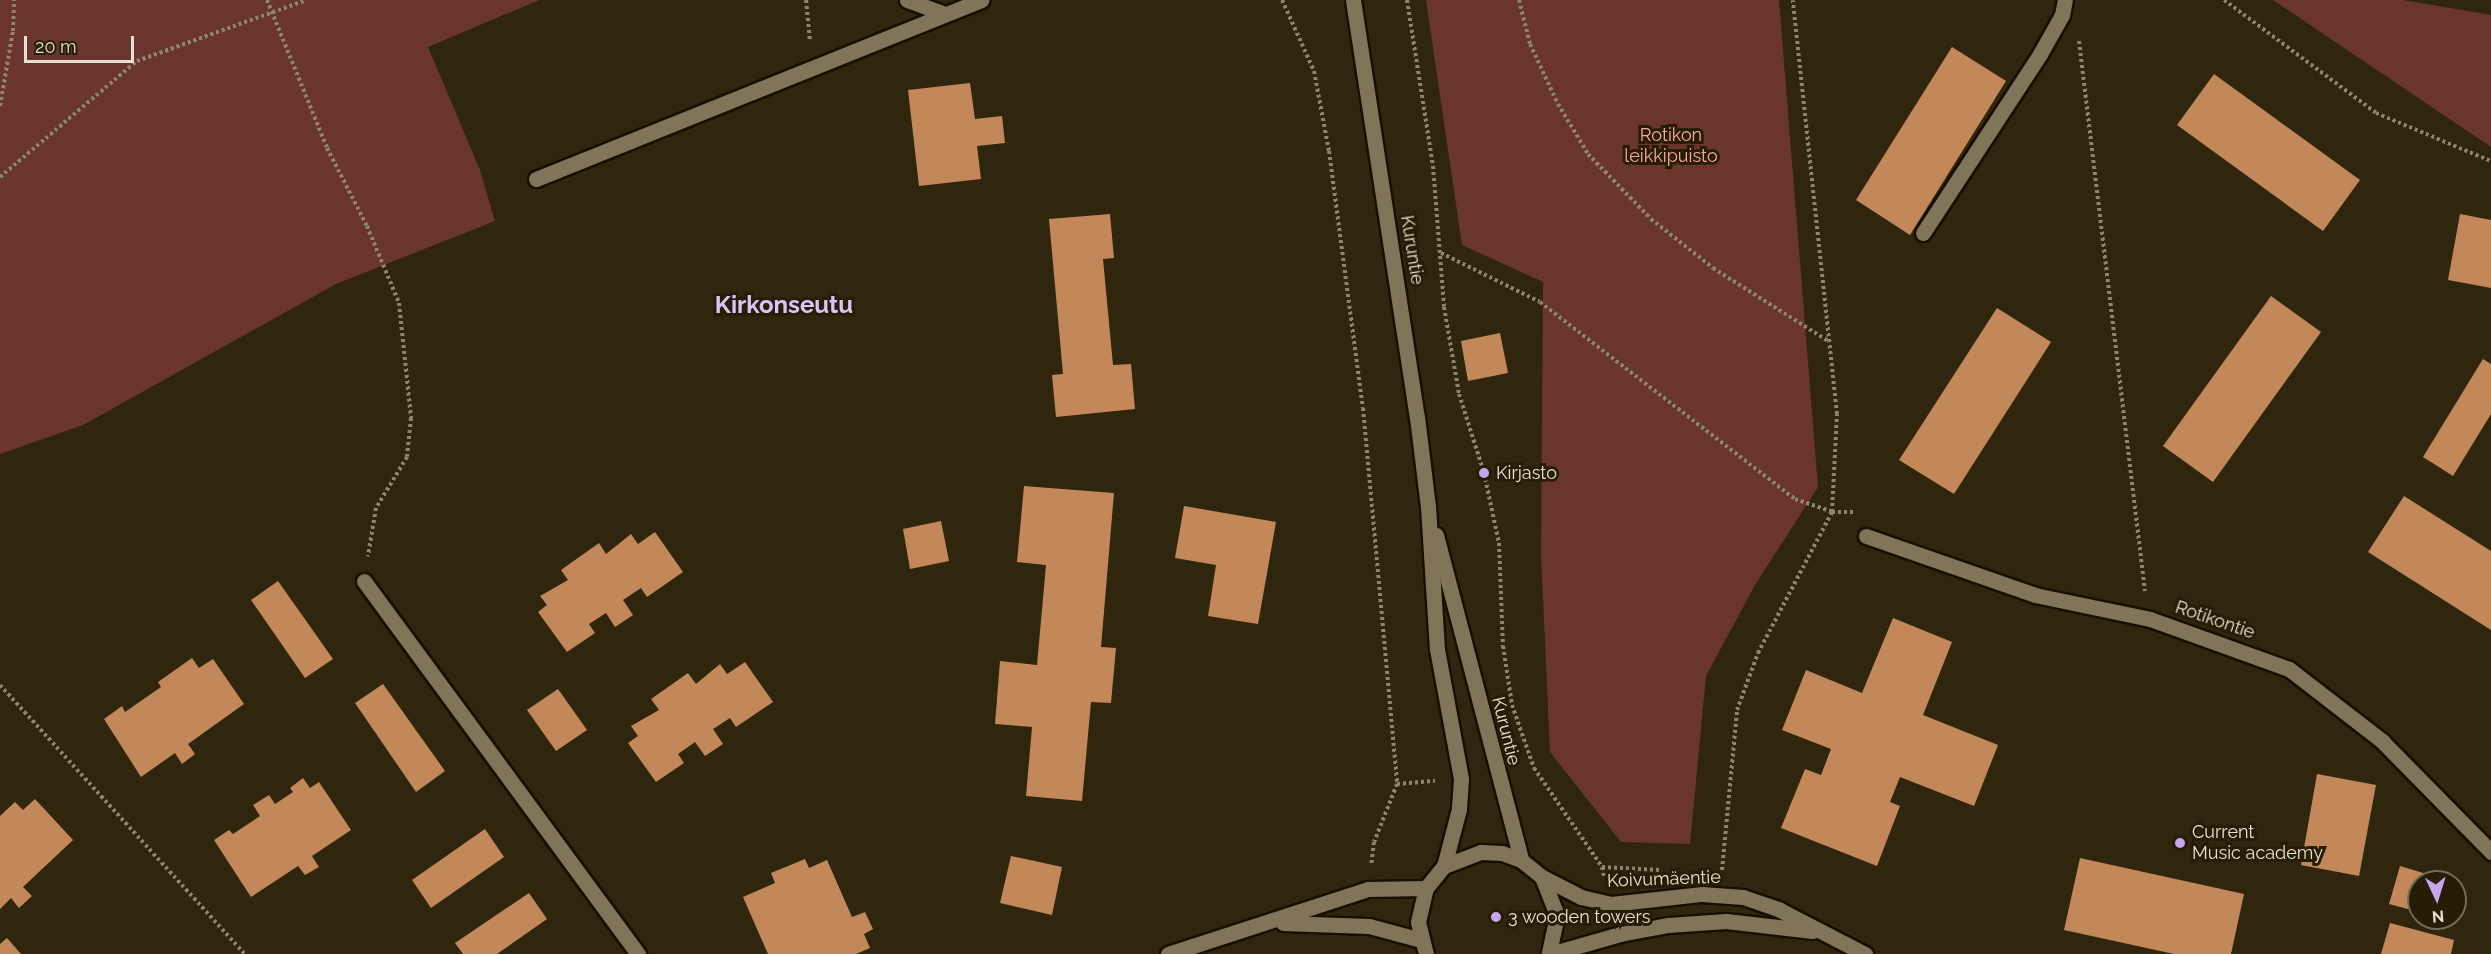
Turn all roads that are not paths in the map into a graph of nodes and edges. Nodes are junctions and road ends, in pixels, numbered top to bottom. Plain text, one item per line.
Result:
1 (907, 0) edge
2 (981, 0) edge
3 (1353, 0) edge
4 (2065, 0) edge
5 (945, 14) junction
6 (536, 179) dead end
7 (1923, 232) dead end
8 (1428, 506) junction
9 (1866, 536) dead end
10 (364, 580) road end
11 (2491, 852) edge
12 (1521, 860) junction
13 (1444, 866) junction
14 (1542, 877) junction
15 (1426, 888) junction
16 (1268, 924) junction
17 (1821, 932) junction
18 (1423, 947) edge
19 (638, 954) edge
20 (1168, 954) edge
21 (1549, 954) edge
22 (1865, 954) edge

1 - 5 street
2 - 5 street
3 - 8 street, Kuruntie
4 - 7 street
5 - 6 street
8 - 12 street, Kuruntie
8 - 13 street, Kuruntie
9 - 11 street, Rotikontie
10 - 19 street
12 - 13 street
12 - 14 street, Koivumäentie
13 - 15 street
14 - 17 street, Koivumäentie
14 - 21 street
15 - 16 street
15 - 18 street
16 - 18 street
16 - 20 street
17 - 21 street, Koivumäentie
17 - 22 street, Koivumäentie

